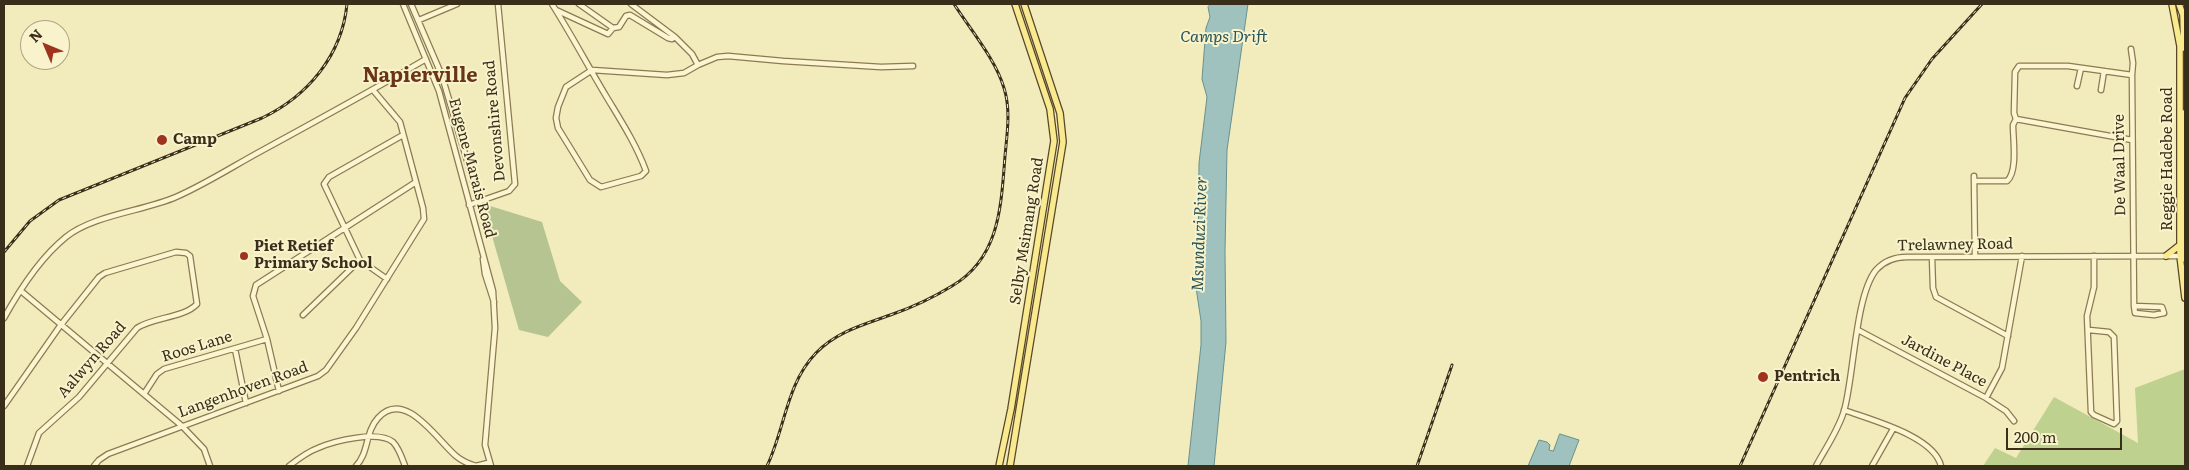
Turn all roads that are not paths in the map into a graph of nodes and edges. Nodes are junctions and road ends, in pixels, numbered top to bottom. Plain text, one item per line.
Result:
1 (403, 4) edge
2 (411, 4) edge
3 (457, 4) edge
4 (498, 4) edge
5 (552, 4) edge
6 (579, 4) edge
7 (631, 4) edge
8 (1015, 4) edge
9 (1024, 4) edge
10 (2179, 4) edge
11 (2172, 6) edge
12 (556, 10) junction
13 (2183, 13) edge
14 (419, 20) junction
15 (613, 28) junction
16 (2182, 35) edge
17 (675, 37) junction
18 (2131, 49) dead end
19 (426, 59) junction
20 (698, 65) junction
21 (913, 66) dead end
22 (2081, 68) junction
23 (592, 70) junction
24 (2104, 71) junction
25 (2132, 75) junction
26 (2077, 86) dead end
27 (374, 90) junction
28 (2101, 90) dead end
29 (2016, 119) junction
30 (403, 135) junction
31 (2132, 140) junction
32 (416, 182) junction
33 (480, 201) junction
34 (469, 205) junction
35 (345, 228) junction
36 (2180, 244) junction
37 (2133, 255) junction
38 (1974, 256) junction
39 (2022, 256) junction
40 (2094, 256) junction
41 (2166, 256) junction
42 (1932, 257) junction
43 (2184, 257) edge
44 (360, 260) junction
45 (387, 279) junction
46 (21, 291) junction
47 (2185, 298) edge
48 (2134, 306) junction
49 (303, 315) dead end
50 (4, 318) edge
51 (60, 326) junction
52 (1858, 330) junction
53 (2089, 330) junction
54 (2008, 336) junction
55 (268, 339) junction
56 (234, 349) junction
57 (107, 365) junction
58 (279, 391) junction
59 (144, 394) junction
60 (1986, 398) junction
61 (246, 403) junction
62 (4, 406) edge
63 (1844, 410) junction
64 (2014, 421) dead end
65 (182, 426) junction
66 (1893, 429) junction
67 (369, 437) junction
68 (489, 464) edge
69 (27, 466) edge
70 (94, 466) edge
71 (210, 466) edge
72 (289, 466) edge
73 (356, 466) edge
74 (405, 466) edge
75 (476, 466) edge
76 (999, 466) edge
77 (1010, 466) edge
78 (1816, 466) edge
79 (1872, 466) edge
80 (1941, 466) edge

1 - 19 street, Eugene Marais Road
2 - 14 street, Eugene Marais Road
3 - 14 street
4 - 33 street, Devonshire Road
5 - 12 street
6 - 15 street
7 - 17 street
8 - 76 main road, Selby Msimang Road
9 - 77 main road, Selby Msimang Road
10 - 13 main road, Reggie Hadebe Road
11 - 13 main road
11 - 16 main road, Reggie Hadebe Road
12 - 15 street
12 - 23 street
13 - 16 main road, Reggie Hadebe Road
14 - 33 street, Eugene Marais Road
15 - 17 street
16 - 36 main road, Reggie Hadebe Road
16 - 43 main road, Reggie Hadebe Road
17 - 20 street
18 - 25 street, De Waal Drive
19 - 27 street
19 - 34 street, Eugene Marais Road
20 - 21 street
20 - 23 street
22 - 24 street
22 - 26 street
22 - 29 street
23 - 23 street
24 - 25 street
24 - 28 street
25 - 31 street, De Waal Drive
27 - 30 street, Langenhoven Road
27 - 46 street
29 - 31 street
29 - 38 street
30 - 32 street, Langenhoven Road
30 - 35 street
31 - 37 street, De Waal Drive
32 - 35 street
32 - 45 street, Langenhoven Road
33 - 34 street, Devonshire Road
34 - 68 street, Eugene Marais Road
35 - 44 street
35 - 55 street
36 - 41 main road
36 - 43 main road, Reggie Hadebe Road
37 - 40 street, Trelawney Road
37 - 41 street, Trelawney Road
37 - 48 street, De Waal Drive
38 - 39 street, Trelawney Road
38 - 42 street, Trelawney Road
39 - 40 street, Trelawney Road
39 - 54 street
40 - 53 street
41 - 43 street, Trelawney Road
42 - 52 street, Trelawney Road
42 - 54 street
43 - 47 main road, Reggie Hadebe Road
44 - 45 street
44 - 49 street
45 - 58 street, Langenhoven Road
46 - 50 street
46 - 51 street
48 - 48 street
51 - 57 street
51 - 57 street, Aalwyn Road
51 - 62 street, Aalwyn Road
52 - 60 street, Jardine Place
52 - 63 street, Trelawney Road
53 - 53 street
54 - 60 street
55 - 56 street, Roos Lane
55 - 58 street
56 - 59 street, Roos Lane
56 - 61 street
57 - 59 street
57 - 69 street, Aalwyn Road
58 - 61 street, Langenhoven Road
59 - 65 street
60 - 64 street, Jardine Place
61 - 65 street, Langenhoven Road
63 - 66 street
63 - 78 street, Trelawney Road
65 - 70 street, Langenhoven Road
65 - 71 street
66 - 79 street
66 - 80 street
67 - 72 street
67 - 73 street
67 - 74 street
67 - 75 street
68 - 75 street

